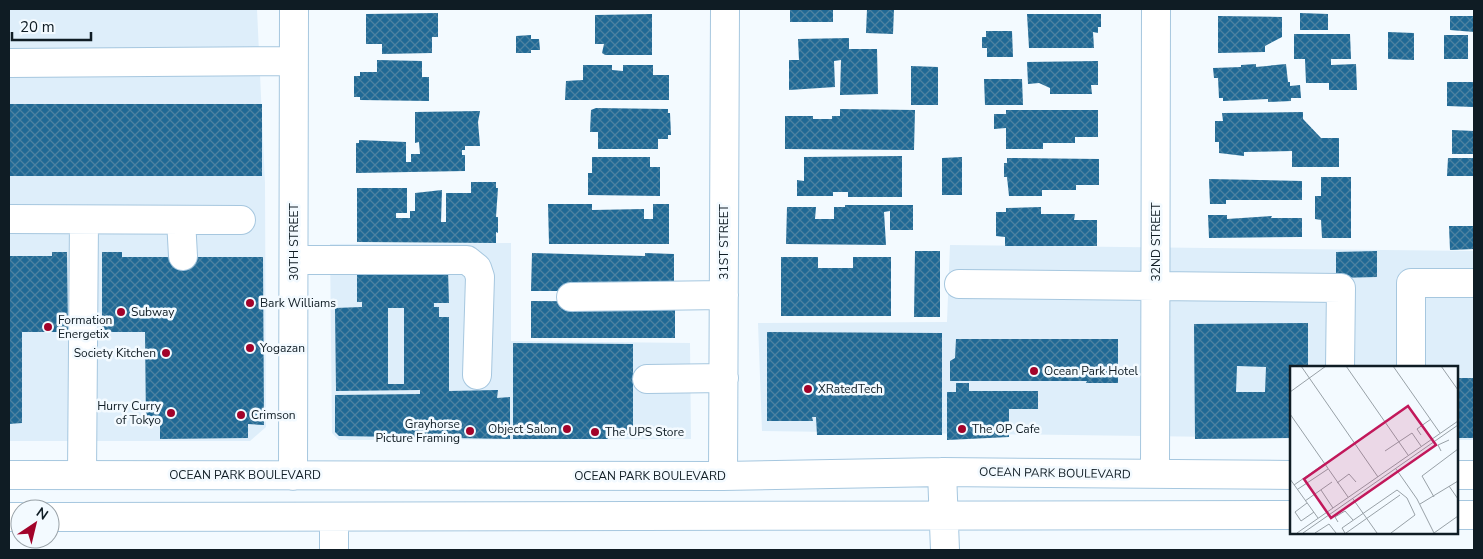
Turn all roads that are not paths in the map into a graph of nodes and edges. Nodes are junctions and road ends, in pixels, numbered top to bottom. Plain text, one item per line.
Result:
1 (294, 9) edge
2 (725, 9) edge
3 (1156, 9) edge
4 (293, 61) junction
5 (9, 63) edge
6 (9, 219) edge
7 (84, 220) junction
8 (182, 220) junction
9 (241, 220) dead end
10 (183, 256) dead end
11 (294, 260) junction
12 (1474, 282) edge
13 (959, 284) dead end
14 (1156, 285) junction
15 (724, 295) junction
16 (571, 296) dead end
17 (1340, 366) edge
18 (1410, 366) dead end
19 (477, 375) dead end
20 (724, 378) junction
21 (647, 379) dead end
22 (942, 472) junction
23 (82, 474) junction
24 (1155, 474) junction
25 (1290, 474) edge
26 (9, 475) edge
27 (1458, 475) edge
28 (1474, 475) edge
29 (293, 476) junction
30 (723, 476) junction
31 (944, 515) junction
32 (1290, 515) edge
33 (1458, 515) edge
34 (1474, 515) edge
35 (60, 517) edge
36 (334, 518) junction
37 (334, 550) edge
38 (944, 550) edge

1 - 4 street, 30TH STREET
2 - 15 street, 31ST STREET
3 - 14 street, 32ND STREET
4 - 5 street
4 - 11 street, 30TH STREET
6 - 7 street
7 - 8 street
7 - 23 street
8 - 9 street
8 - 10 street
11 - 19 street
11 - 29 street, 30TH STREET
12 - 18 street
13 - 14 street
14 - 17 street
14 - 24 street, 32ND STREET
15 - 16 street
15 - 20 street, 31ST STREET
20 - 21 street
20 - 30 street, 31ST STREET
22 - 24 street, OCEAN PARK BOULEVARD
22 - 30 street, OCEAN PARK BOULEVARD
22 - 31 street
23 - 26 street, OCEAN PARK BOULEVARD
23 - 29 street, OCEAN PARK BOULEVARD
24 - 25 street, OCEAN PARK BOULEVARD
27 - 28 street
29 - 30 street, OCEAN PARK BOULEVARD
31 - 32 street
31 - 36 street
31 - 38 street
33 - 34 street
35 - 36 street
36 - 37 street

